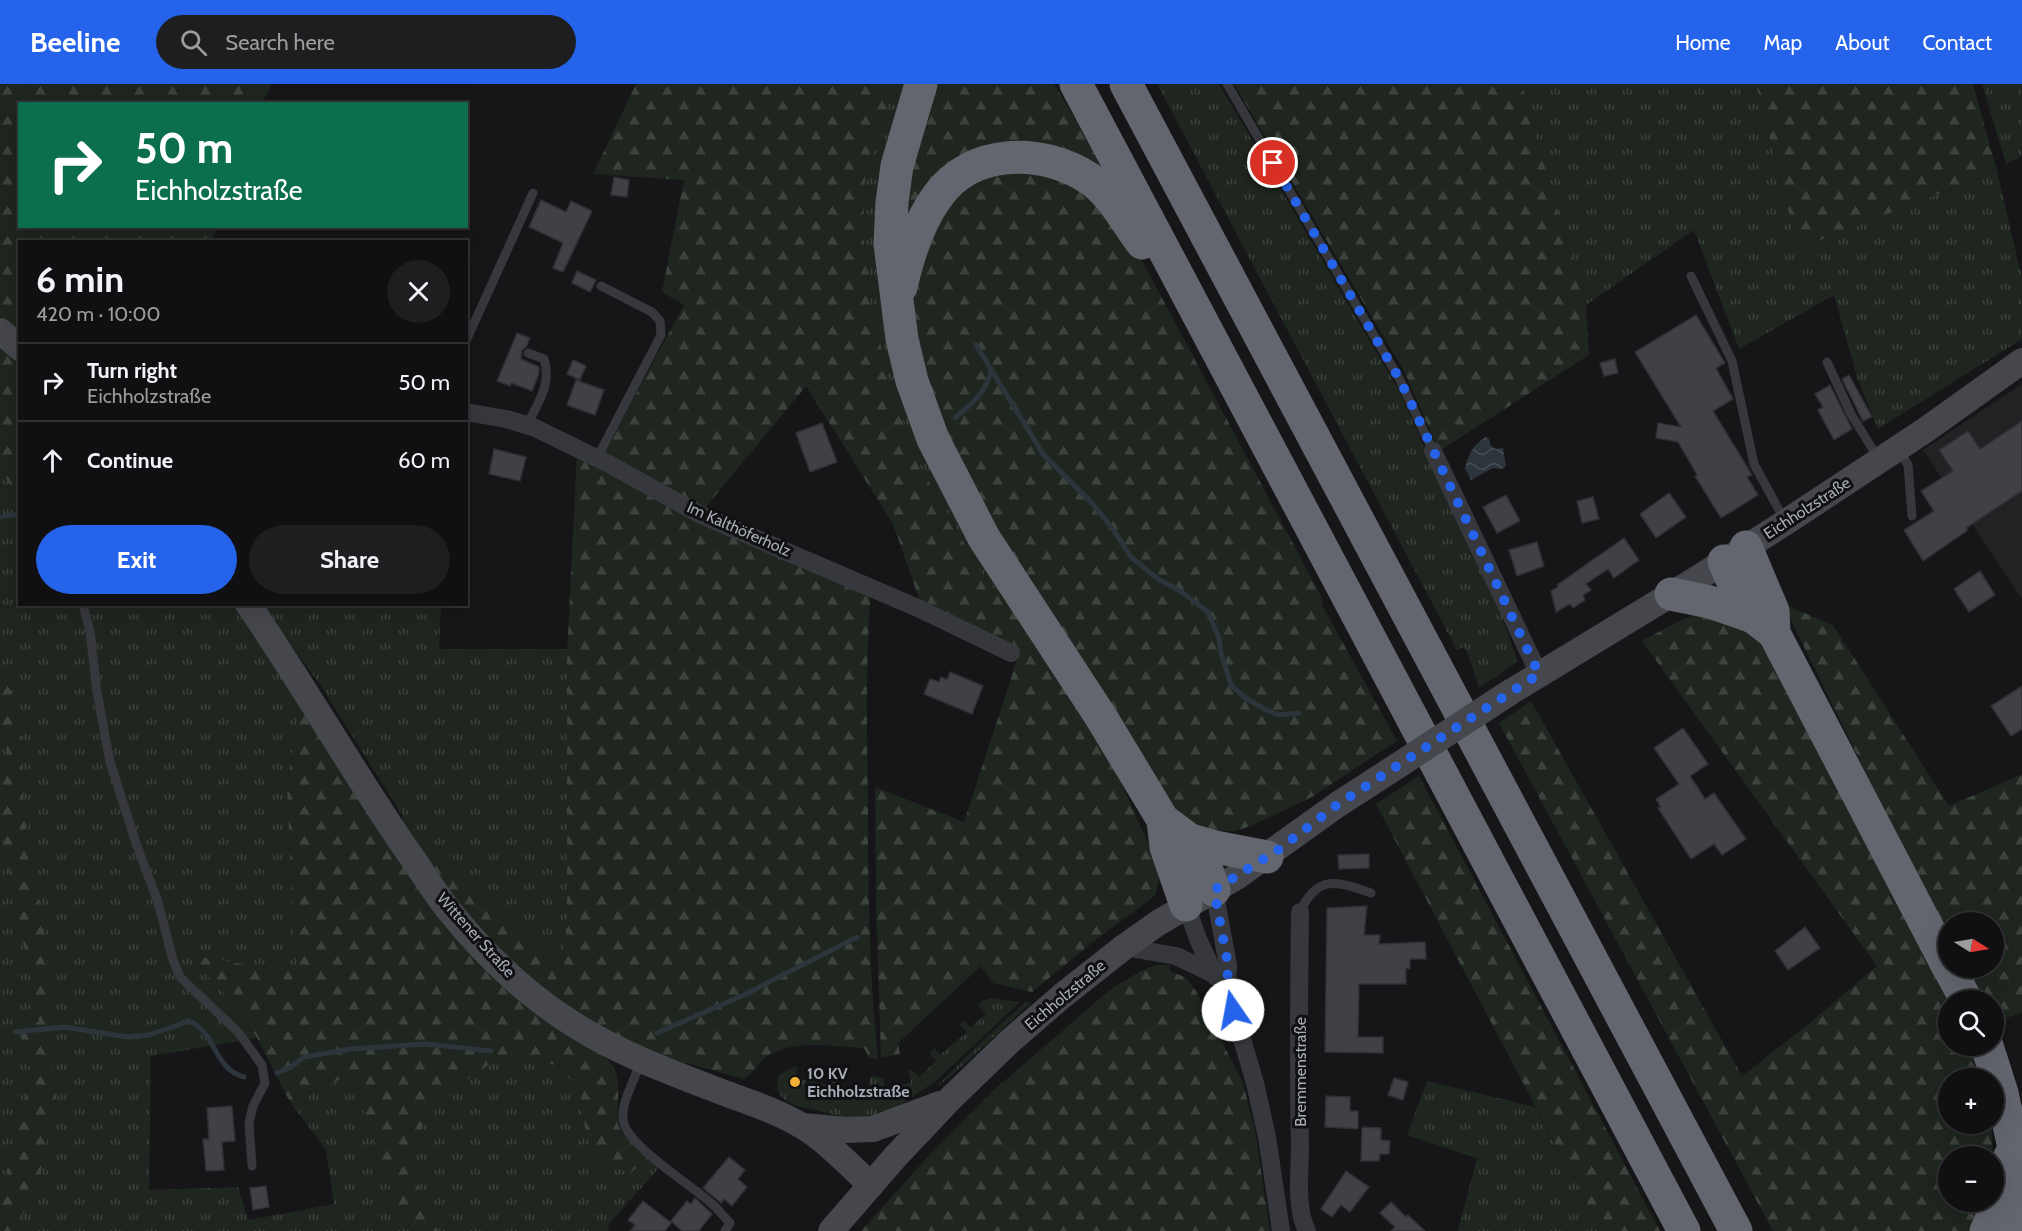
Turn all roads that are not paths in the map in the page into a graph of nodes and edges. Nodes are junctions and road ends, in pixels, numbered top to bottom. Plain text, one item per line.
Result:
1 (921, 84) edge
2 (1076, 84) edge
3 (1126, 84) edge
4 (1227, 84) edge
5 (533, 193) dead end
6 (1691, 276) dead end
7 (601, 286) dead end
8 (897, 300) junction
9 (1205, 326) junction
10 (0, 331) edge
11 (468, 337) edge
12 (18, 346) edge
13 (528, 353) dead end
14 (2022, 360) edge
15 (1827, 362) dead end
16 (468, 412) edge
17 (527, 425) junction
18 (1433, 451) joint
19 (1889, 454) junction
20 (597, 458) junction
21 (1912, 516) dead end
22 (1786, 522) junction
23 (1735, 554) junction
24 (1671, 594) junction
25 (84, 606) edge
26 (249, 606) edge
27 (1763, 625) junction
28 (1011, 653) dead end
29 (1539, 674) junction
30 (1163, 820) junction
31 (1190, 840) junction
32 (1267, 857) junction
33 (1371, 893) dead end
34 (1200, 898) junction
35 (1300, 912) joint
36 (1124, 947) junction
37 (1938, 947) edge
38 (1214, 974) junction
39 (1227, 988) junction
40 (1990, 1056) edge
41 (641, 1060) junction
42 (948, 1101) junction
43 (803, 1126) junction
44 (2014, 1146) junction
45 (1692, 1148) junction
46 (252, 1166) dead end
47 (871, 1185) junction
48 (725, 1231) edge
49 (831, 1231) edge
50 (1281, 1231) edge
51 (1307, 1231) edge
52 (1684, 1231) edge
53 (1736, 1231) edge
54 (1761, 1231) edge
55 (1986, 1231) edge
56 (2014, 1231) edge

1 - 8 highway
2 - 9 highway
3 - 45 highway
4 - 18 lane
5 - 11 lane
6 - 22 lane
7 - 20 lane
8 - 9 highway
8 - 30 highway
9 - 52 highway
10 - 12 main road
13 - 17 lane
14 - 19 main road, Eichholzstraße
15 - 19 lane
16 - 17 street, Im Kalthöferholz
17 - 20 street, Im Kalthöferholz
18 - 29 street
19 - 21 lane
19 - 22 main road, Eichholzstraße
20 - 28 street, Im Kalthöferholz
22 - 23 main road, Eichholzstraße
23 - 24 main road, Eichholzstraße
23 - 27 highway
24 - 27 highway
24 - 29 main road, Eichholzstraße
25 - 46 lane
26 - 41 main road, Wittener Straße
27 - 37 highway
29 - 32 main road, Eichholzstraße, bridge
30 - 31 highway
30 - 34 highway
31 - 32 highway
31 - 34 highway
32 - 34 main road, Eichholzstraße
33 - 35 lane
34 - 36 main road, Eichholzstraße
34 - 38 street
34 - 39 street
35 - 51 street, Bremmenstraße
36 - 38 street
36 - 42 main road, Eichholzstraße
38 - 39 street
39 - 50 street
40 - 44 highway
41 - 43 main road, Wittener Straße
41 - 48 lane
42 - 43 main road
42 - 47 main road, Eichholzstraße
43 - 47 main road, Wittener Straße
44 - 55 highway
44 - 56 highway
45 - 53 highway
45 - 54 highway
47 - 49 main road, Eichholzstraße

